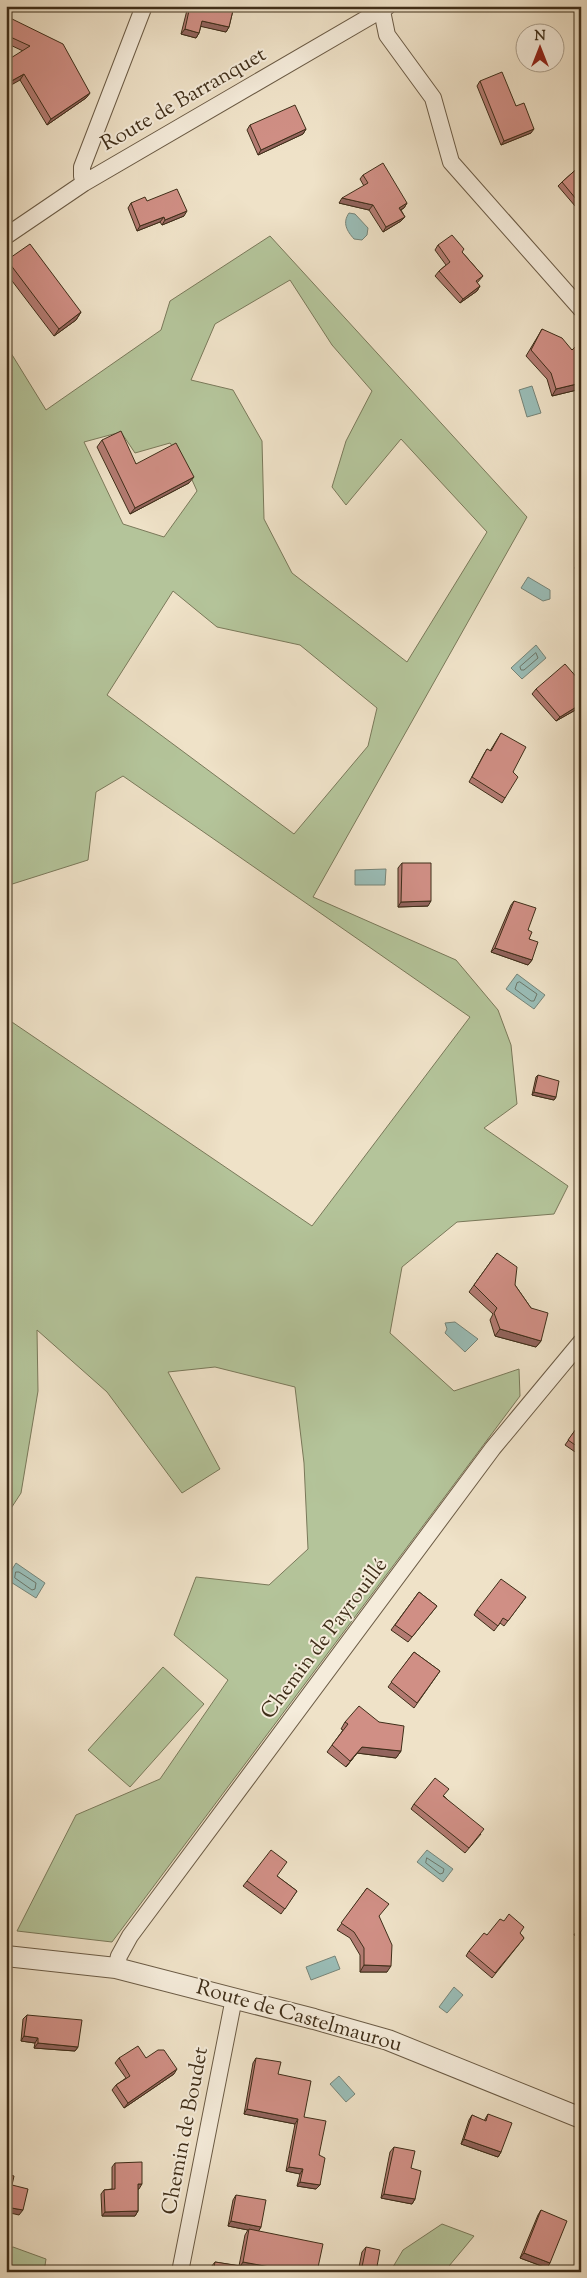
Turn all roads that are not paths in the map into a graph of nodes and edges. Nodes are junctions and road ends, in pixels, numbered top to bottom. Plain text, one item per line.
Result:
1 (144, 6) edge
2 (384, 8) edge
3 (84, 183) junction
4 (6, 236) edge
5 (581, 309) edge
6 (581, 1342) edge
7 (6, 1956) edge
8 (116, 1968) junction
9 (234, 1998) junction
10 (581, 2118) edge
11 (180, 2272) edge

1 - 3 street
2 - 3 street, Route de Barranquet
2 - 5 street
3 - 4 street, Route de Barranquet
6 - 8 street, Chemin de Payrouillé
7 - 8 street, Route de Castelmaurou
8 - 9 street, Route de Castelmaurou
9 - 10 street, Route de Castelmaurou
9 - 11 street, Chemin de Boudet

